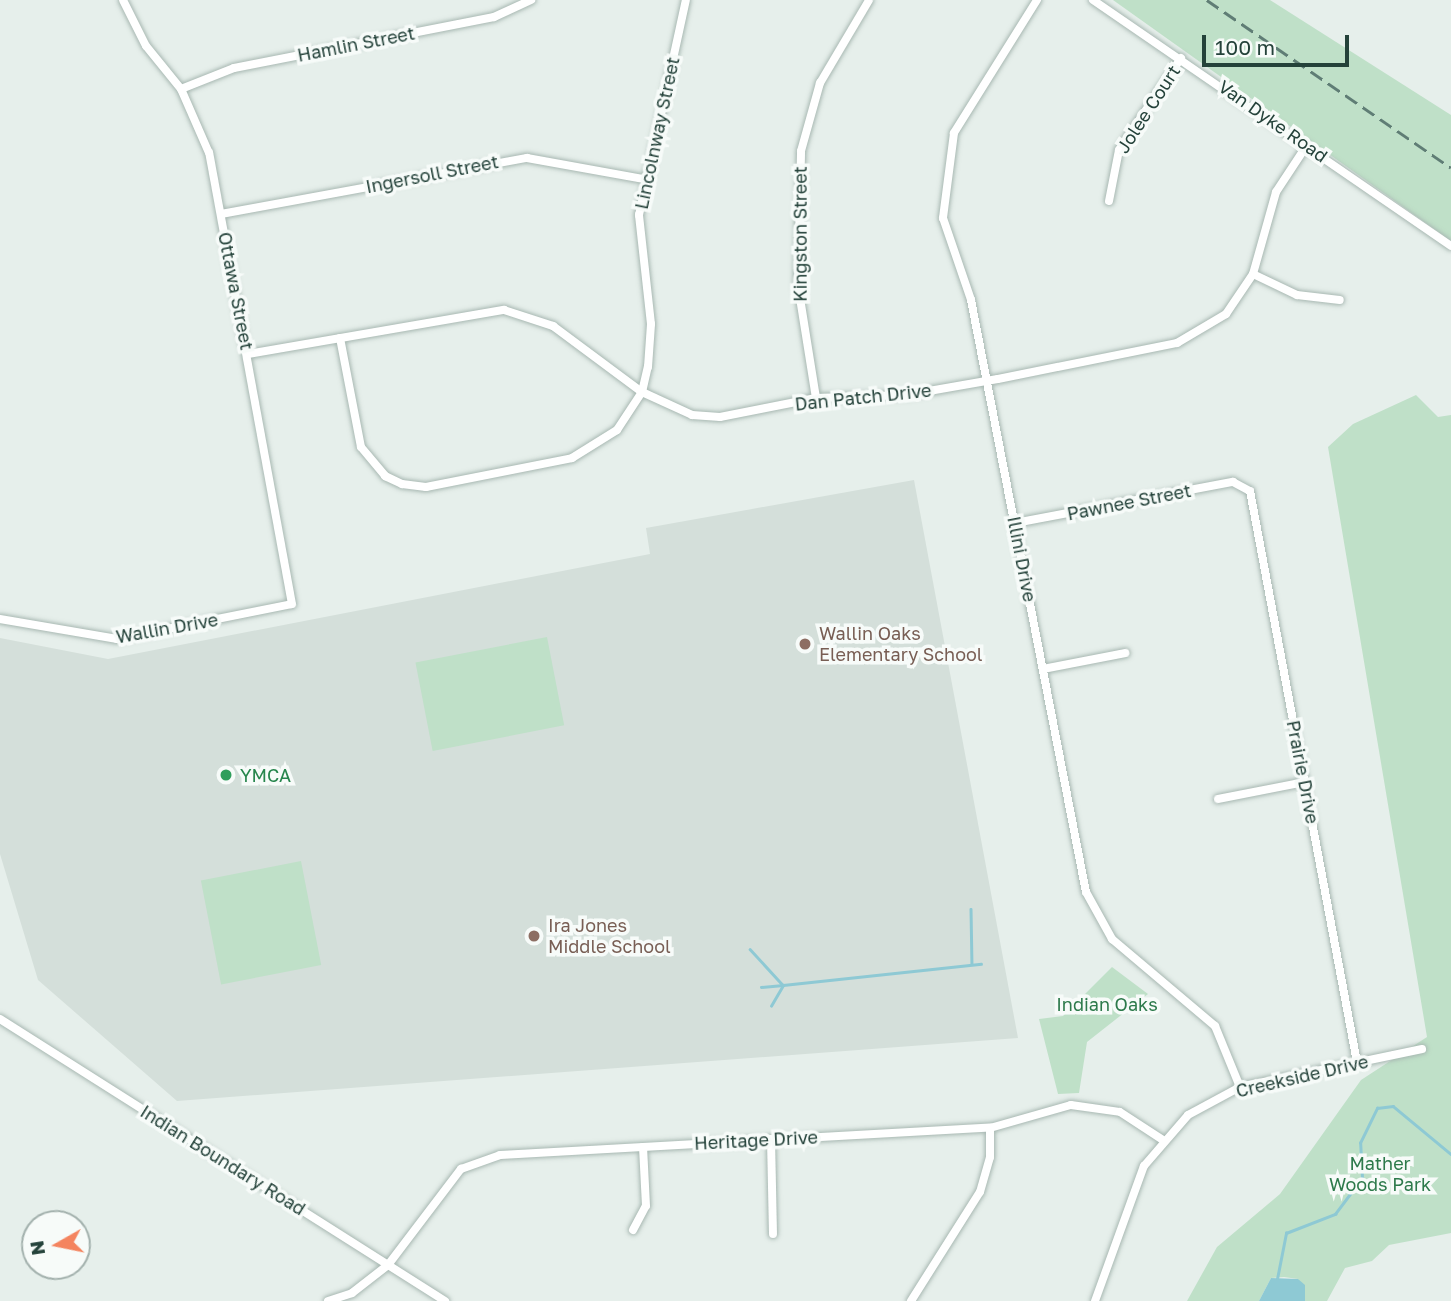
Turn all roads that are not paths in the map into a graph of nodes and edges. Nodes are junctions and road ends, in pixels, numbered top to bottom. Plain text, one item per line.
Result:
1 (123, 0) edge
2 (531, 0) edge
3 (686, 0) edge
4 (869, 0) edge
5 (1037, 0) edge
6 (1093, 0) edge
7 (1181, 58) junction
8 (181, 89) junction
9 (1307, 145) junction
10 (644, 179) junction
11 (1109, 201) dead end
12 (221, 214) junction
13 (1451, 246) edge
14 (1253, 274) junction
15 (1340, 300) dead end
16 (340, 338) junction
17 (248, 354) junction
18 (987, 381) junction
19 (642, 392) junction
20 (816, 398) junction
21 (1244, 484) joint
22 (1015, 523) junction
23 (292, 604) joint
24 (0, 619) edge
25 (1125, 653) dead end
26 (1042, 669) junction
27 (1305, 782) junction
28 (1217, 799) dead end
29 (0, 1019) edge
30 (1422, 1049) dead end
31 (1357, 1062) junction
32 (1240, 1087) junction
33 (990, 1128) junction
34 (771, 1139) junction
35 (1163, 1140) junction
36 (643, 1147) junction
37 (633, 1230) dead end
38 (773, 1234) dead end
39 (388, 1265) junction
40 (328, 1301) edge
41 (445, 1301) edge
42 (911, 1301) edge
43 (1095, 1301) edge

1 - 8 street, Ottawa Street
2 - 8 street, Hamlin Street
3 - 10 street, Lincolnway Street
4 - 20 street, Kingston Street
5 - 18 street, Illini Drive
6 - 7 street, Van Dyke Road
7 - 9 street, Van Dyke Road
7 - 11 street, Jolee Court
8 - 12 street, Ottawa Street
9 - 13 street, Van Dyke Road
9 - 14 street, Dan Patch Drive
10 - 12 street, Ingersoll Street
10 - 19 street, Lincolnway Street
12 - 17 street, Ottawa Street
14 - 15 street
14 - 18 street, Dan Patch Drive
16 - 17 street, Dan Patch Drive
16 - 19 street, Dan Patch Drive
16 - 19 street
17 - 23 street, Ottawa Street
18 - 20 street, Dan Patch Drive
18 - 22 street, Illini Drive
19 - 20 street, Dan Patch Drive
21 - 22 street, Pawnee Street
21 - 27 street, Prairie Drive
22 - 26 street, Illini Drive
23 - 24 street, Wallin Drive
25 - 26 street
26 - 32 street, Illini Drive
27 - 28 street
27 - 31 street, Prairie Drive
29 - 39 street, Indian Boundary Road
30 - 31 street, Creekside Drive
31 - 32 street, Creekside Drive
32 - 35 street, Creekside Drive
33 - 34 street, Heritage Drive
33 - 35 street, Heritage Drive
33 - 42 street
34 - 36 street, Heritage Drive
34 - 38 street
35 - 43 street, Creekside Drive
36 - 37 street
36 - 39 street, Heritage Drive
39 - 40 street, Heritage Drive
39 - 41 street, Indian Boundary Road

